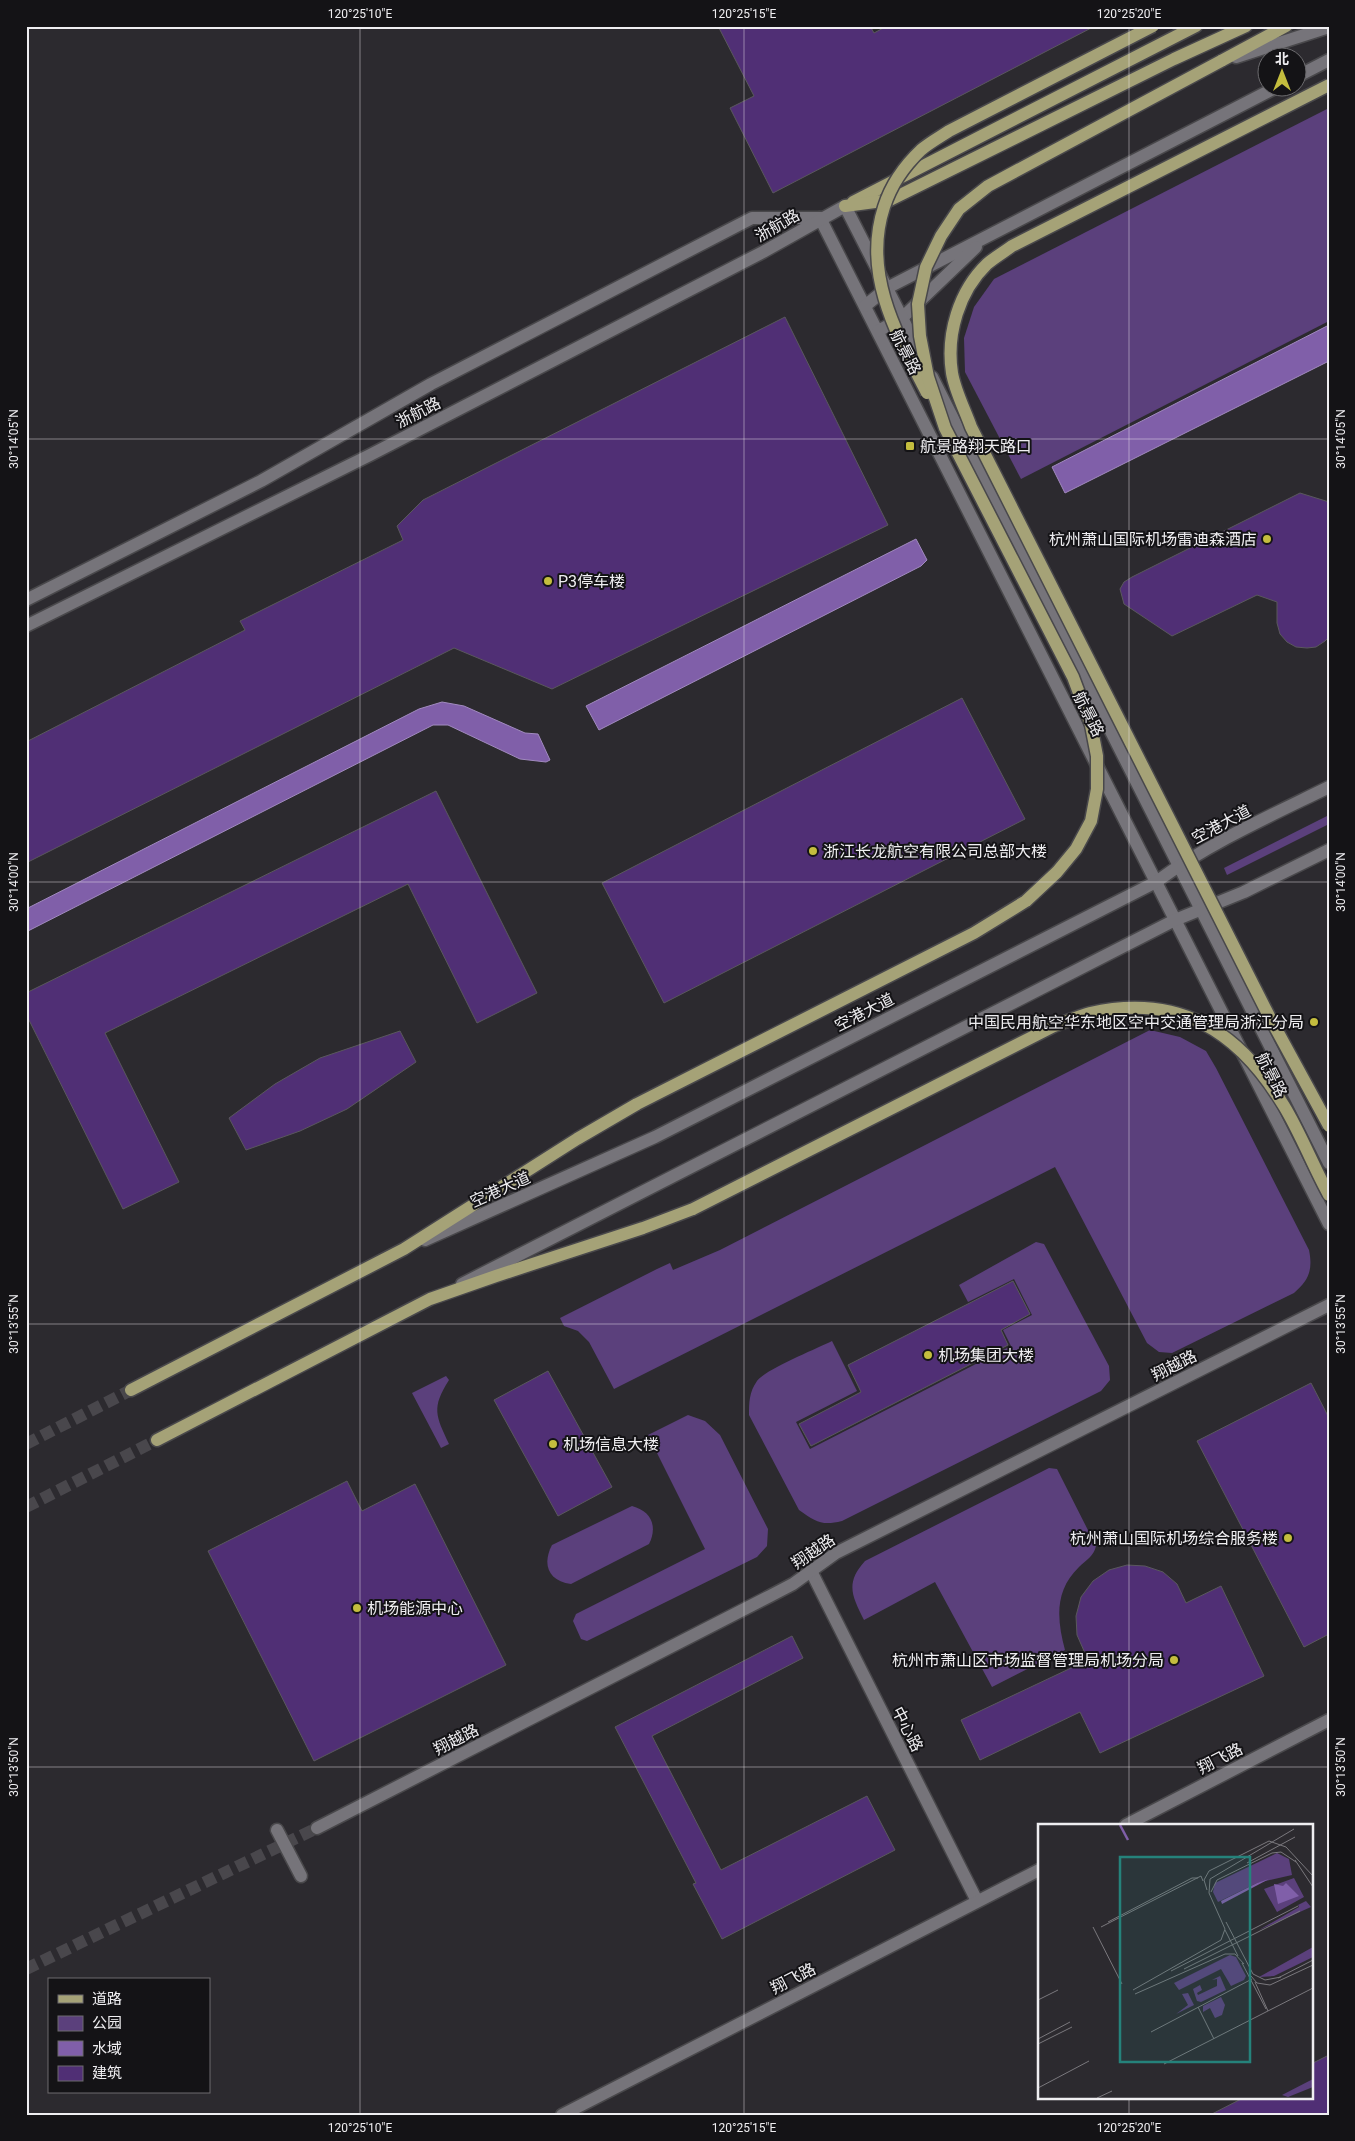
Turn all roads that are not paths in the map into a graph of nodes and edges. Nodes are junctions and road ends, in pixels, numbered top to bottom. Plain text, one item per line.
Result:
1 (1153, 26) edge
2 (1196, 26) edge
3 (1246, 26) edge
4 (1286, 26) edge
5 (1329, 27) edge
6 (1329, 60) edge
7 (1221, 61) junction
8 (1308, 71) edge
9 (1329, 85) edge
10 (1258, 96) edge
11 (845, 206) junction
12 (820, 218) junction
13 (991, 234) junction
14 (887, 288) junction
15 (865, 306) junction
16 (902, 318) junction
17 (878, 331) junction
18 (945, 428) junction
19 (26, 600) edge
20 (26, 626) edge
21 (1329, 787) edge
22 (1329, 850) edge
23 (1178, 866) junction
24 (1156, 882) junction
25 (1200, 908) junction
26 (1175, 920) junction
27 (1329, 1126) edge
28 (1329, 1163) edge
29 (1329, 1195) edge
30 (1329, 1224) edge
31 (404, 1250) junction
32 (430, 1300) junction
33 (1329, 1305) edge
34 (132, 1390) tunnel mouth
35 (157, 1440) tunnel mouth
36 (810, 1571) junction
37 (1329, 1720) edge
38 (1128, 1824) edge
39 (317, 1828) tunnel mouth
40 (277, 1830) dead end
41 (1038, 1870) edge
42 (300, 1876) dead end
43 (977, 1901) junction
44 (562, 2115) edge

1 - 18 main road, bridge
2 - 11 main road
3 - 11 main road
4 - 7 main road
5 - 7 street
6 - 8 street
7 - 18 main road, bridge
9 - 27 main road, bridge
10 - 13 street
11 - 12 street, 浙航路
11 - 14 street, 航景路
12 - 15 street, 航景路
12 - 19 street, 浙航路
12 - 20 street, 浙航路
13 - 14 street
13 - 16 street
14 - 15 street
14 - 16 street, 航景路
15 - 17 street, 航景路
16 - 17 street
16 - 23 street, 航景路
17 - 24 street, 航景路
18 - 31 main road, 空港大道, bridge
21 - 23 street, 空港大道
22 - 25 street
23 - 24 street, 空港大道
23 - 25 street, 航景路
24 - 26 street, 航景路
24 - 31 street, 空港大道
25 - 26 street
25 - 28 street, 航景路
26 - 30 street, 航景路
26 - 32 street
29 - 32 main road, bridge
31 - 34 main road, 空港大道
32 - 35 main road
33 - 36 street, 翔越路
36 - 39 street, 翔越路
36 - 43 street, 中心路
37 - 38 street, 翔飞路
40 - 42 street
41 - 43 street, 翔飞路
43 - 44 street, 翔飞路

